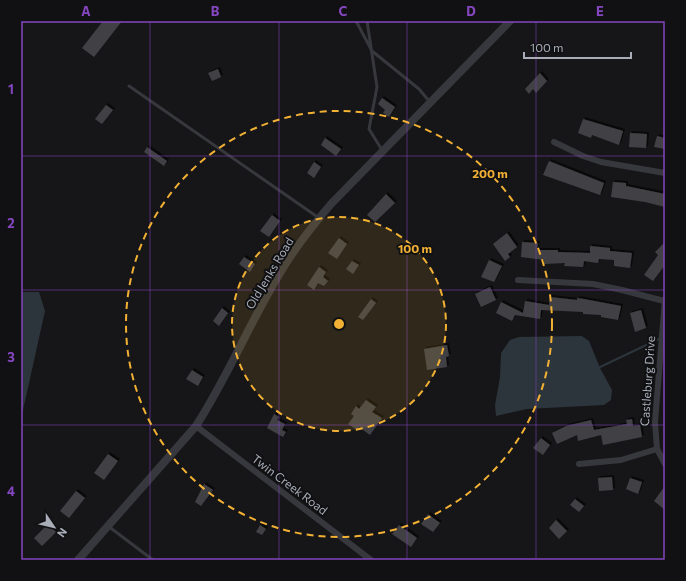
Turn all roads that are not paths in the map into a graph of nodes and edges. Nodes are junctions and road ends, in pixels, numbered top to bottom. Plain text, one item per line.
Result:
1 (356, 21) edge
2 (367, 21) edge
3 (510, 21) edge
4 (372, 51) junction
5 (129, 86) dead end
6 (431, 102) junction
7 (554, 142) dead end
8 (382, 151) junction
9 (665, 173) edge
10 (319, 218) junction
11 (518, 280) dead end
12 (664, 300) edge
13 (662, 368) edge
14 (196, 426) junction
15 (657, 449) junction
16 (579, 464) dead end
17 (665, 464) edge
18 (108, 526) junction
19 (78, 560) edge
20 (153, 560) edge
21 (371, 560) edge

1 - 4 lane
2 - 4 lane
3 - 6 street, Old Jenks Road
4 - 6 lane
4 - 8 lane
5 - 10 lane
6 - 8 street, Old Jenks Road
7 - 9 street
8 - 10 street, Old Jenks Road
10 - 14 street, Old Jenks Road
11 - 12 street
12 - 13 street, Castleburg Drive
13 - 15 street, Castleburg Drive
14 - 18 street, Old Jenks Road
14 - 21 street, Twin Creek Road
15 - 16 street
15 - 17 street, Castleburg Drive
18 - 19 street, Old Jenks Road
18 - 20 lane

